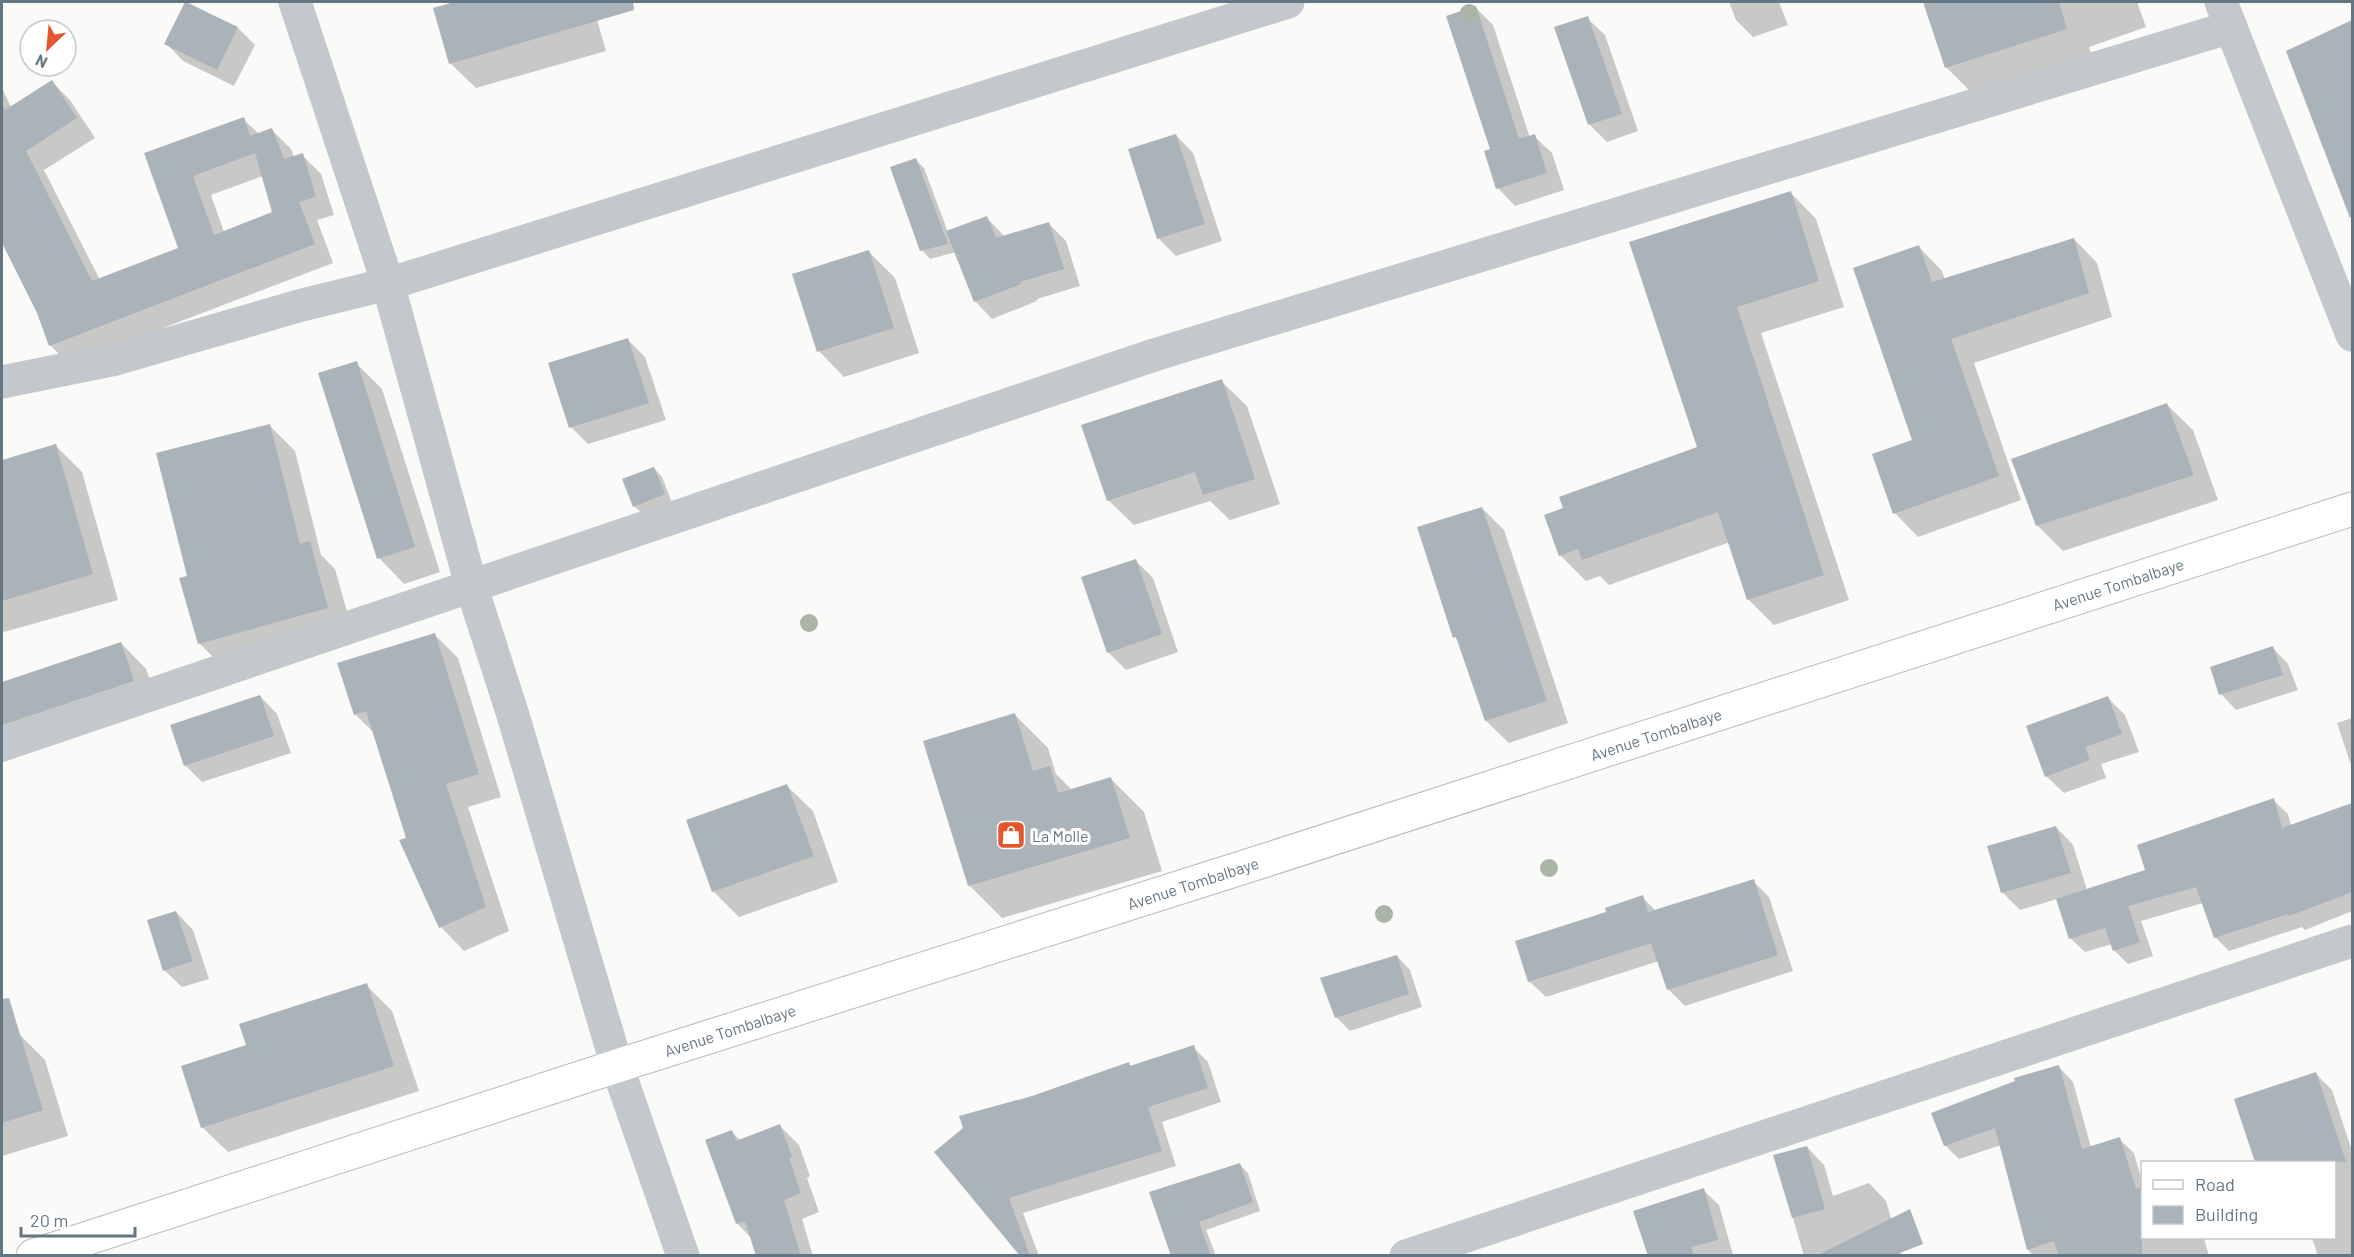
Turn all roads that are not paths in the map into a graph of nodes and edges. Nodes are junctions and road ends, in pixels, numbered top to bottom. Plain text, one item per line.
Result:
1 (295, 2) edge
2 (1288, 2) edge
3 (2226, 14) edge
4 (388, 284) junction
5 (2352, 335) edge
6 (2, 382) edge
7 (2352, 509) edge
8 (471, 585) junction
9 (2, 745) edge
10 (2352, 941) edge
11 (617, 1066) junction
12 (33, 1256) edge
13 (683, 1256) edge
14 (1407, 1256) edge

1 - 4 street
2 - 4 street
3 - 5 street
3 - 8 street
4 - 6 street
4 - 8 street
7 - 11 main road, Avenue Tombalbaye
8 - 9 street
8 - 11 street
10 - 14 street
11 - 12 main road, Avenue Tombalbaye
11 - 13 street

